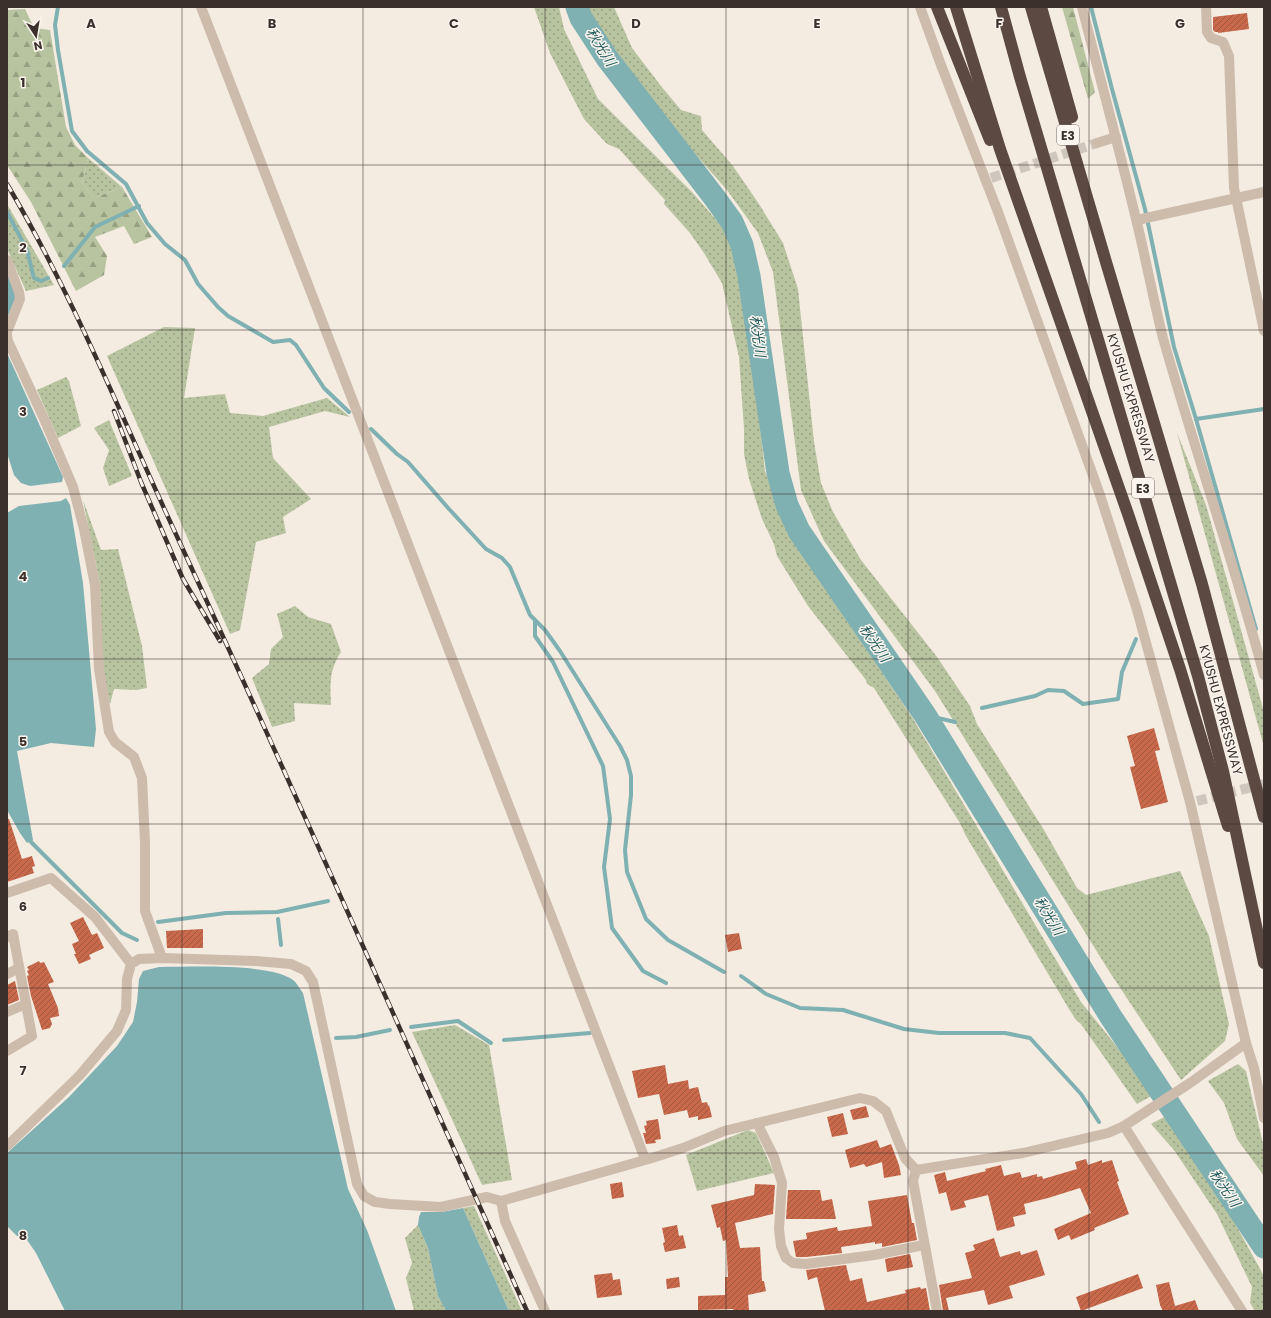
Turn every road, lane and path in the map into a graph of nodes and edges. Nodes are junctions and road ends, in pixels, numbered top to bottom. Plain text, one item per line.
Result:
1 (201, 7) edge
2 (920, 7) edge
3 (937, 7) edge
4 (956, 7) edge
5 (996, 7) edge
6 (1001, 7) edge
7 (1031, 7) edge
8 (1041, 7) edge
9 (1082, 7) edge
10 (1206, 7) edge
11 (1020, 77) junction
12 (1116, 137) junction
13 (1097, 143) tunnel mouth
14 (1264, 192) edge
15 (1237, 199) junction
16 (1136, 220) junction
17 (7, 260) edge
18 (1106, 262) junction
19 (1046, 281) junction
20 (1264, 331) edge
21 (7, 332) edge
22 (7, 335) edge
23 (1264, 675) edge
24 (1264, 817) edge
25 (7, 893) edge
26 (1251, 902) junction
27 (7, 937) edge
28 (162, 958) junction
29 (1264, 963) edge
30 (131, 964) junction
31 (19, 968) junction
32 (7, 974) edge
33 (26, 1004) junction
34 (7, 1012) edge
35 (1246, 1043) junction
36 (7, 1051) edge
37 (1264, 1118) edge
38 (757, 1123) junction
39 (1124, 1126) junction
40 (7, 1146) edge
41 (645, 1159) junction
42 (916, 1170) junction
43 (501, 1201) junction
44 (924, 1245) junction
45 (545, 1311) edge
46 (937, 1311) edge
47 (1242, 1311) edge

1 - 41 street
2 - 35 street
3 - 19 highway
4 - 19 highway
5 - 11 highway
6 - 11 highway, KYUSHU EXPRESSWAY / E3
7 - 18 highway, KYUSHU EXPRESSWAY / E3
8 - 18 highway
9 - 12 street
10 - 15 street
11 - 26 highway, KYUSHU EXPRESSWAY / E3
12 - 13 street
12 - 16 street
14 - 15 street
15 - 16 street
15 - 20 street
16 - 23 street
17 - 21 street
18 - 24 highway, KYUSHU EXPRESSWAY / E3
19 - 26 highway
22 - 28 street
25 - 30 street
26 - 29 highway, KYUSHU EXPRESSWAY / E3
27 - 31 street
28 - 30 street
28 - 43 street
30 - 40 street
31 - 32 street
31 - 33 street
33 - 34 street
33 - 36 street
35 - 37 street
35 - 39 street
38 - 41 street
38 - 42 street
38 - 44 street
39 - 42 street
39 - 47 street
41 - 43 street
42 - 44 street
43 - 45 street
44 - 46 street

